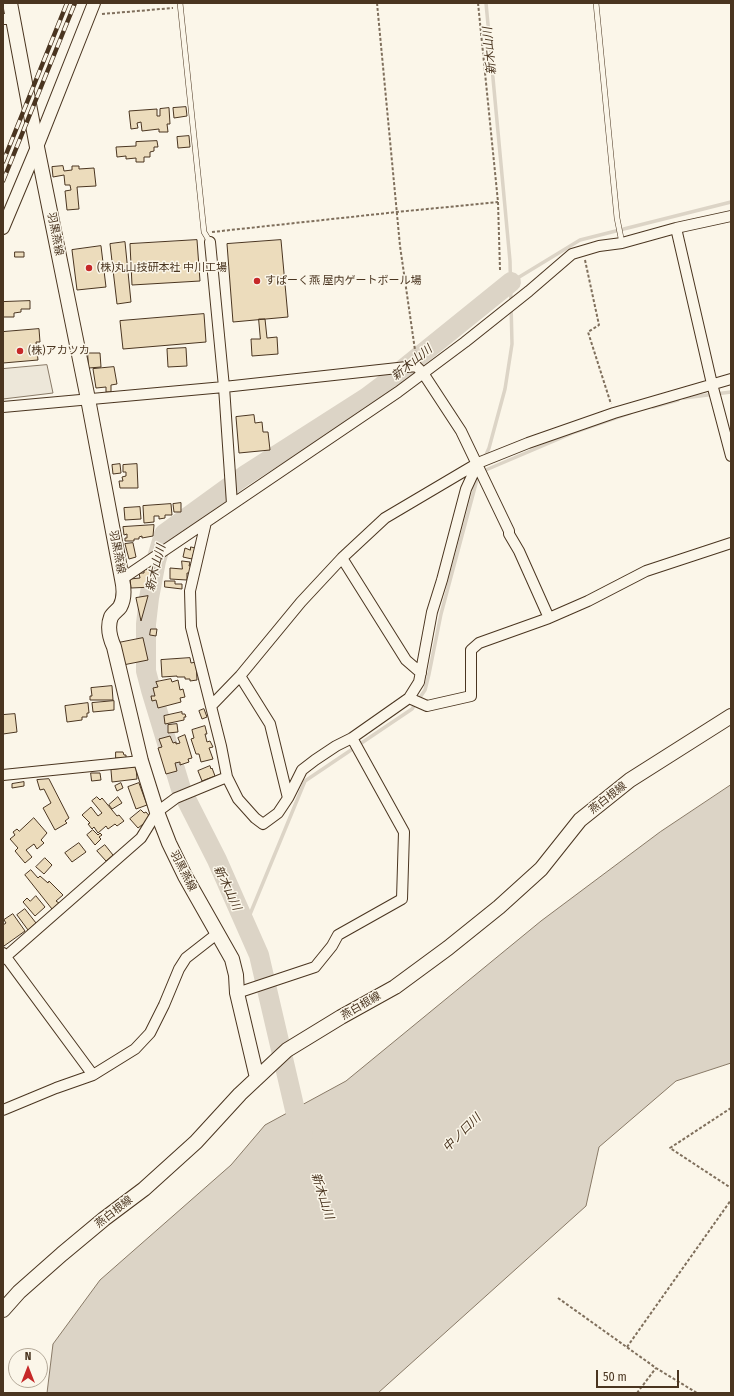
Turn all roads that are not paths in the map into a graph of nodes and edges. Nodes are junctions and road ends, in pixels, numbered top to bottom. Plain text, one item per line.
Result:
1 (10, 3) edge
2 (94, 3) edge
3 (596, 3) edge
4 (180, 5) edge
5 (8, 19) edge
6 (38, 147) junction
7 (731, 216) edge
8 (3, 228) edge
9 (676, 228) junction
10 (208, 238) joint
11 (622, 243) junction
12 (420, 369) junction
13 (731, 379) edge
14 (712, 384) junction
15 (224, 387) junction
16 (88, 399) junction
17 (3, 407) edge
18 (731, 456) edge
19 (478, 464) junction
20 (232, 504) junction
21 (206, 522) junction
22 (731, 543) edge
23 (342, 558) junction
24 (122, 579) junction
25 (549, 618) junction
26 (421, 673) junction
27 (240, 676) junction
28 (409, 698) junction
29 (211, 706) junction
30 (731, 716) edge
31 (352, 738) junction
32 (141, 761) junction
33 (3, 775) edge
34 (227, 777) junction
35 (288, 798) junction
36 (157, 812) junction
37 (218, 933) junction
38 (4, 956) edge
39 (237, 992) junction
40 (94, 1075) junction
41 (257, 1078) junction
42 (3, 1110) edge
43 (3, 1310) edge

1 - 5 main road, 羽黒燕線
2 - 6 street
3 - 11 lane
4 - 10 lane
5 - 6 main road, 羽黒燕線
6 - 8 street
6 - 16 main road, 羽黒燕線
7 - 9 street
9 - 11 street
9 - 14 street
10 - 15 street
11 - 12 street
12 - 15 street
12 - 19 street
12 - 20 street
13 - 14 street
14 - 18 street
14 - 19 street
15 - 16 street
15 - 20 street
16 - 17 street
16 - 24 main road, 羽黒燕線
19 - 23 street
19 - 25 street
19 - 26 street
20 - 21 street
21 - 24 street
21 - 29 street
22 - 25 street
23 - 26 street
23 - 27 street
24 - 32 main road, 羽黒燕線
25 - 28 street
26 - 28 street
27 - 29 street
27 - 35 street
28 - 31 street
29 - 34 street
30 - 41 main road, 燕白根線
31 - 35 street
31 - 39 street
32 - 33 street
32 - 36 main road, 羽黒燕線
34 - 35 street
34 - 36 street
36 - 37 main road, 羽黒燕線
36 - 38 street
37 - 39 main road, 羽黒燕線
37 - 40 street
38 - 40 street
39 - 41 main road, 羽黒燕線
40 - 42 street
41 - 43 main road, 燕白根線

